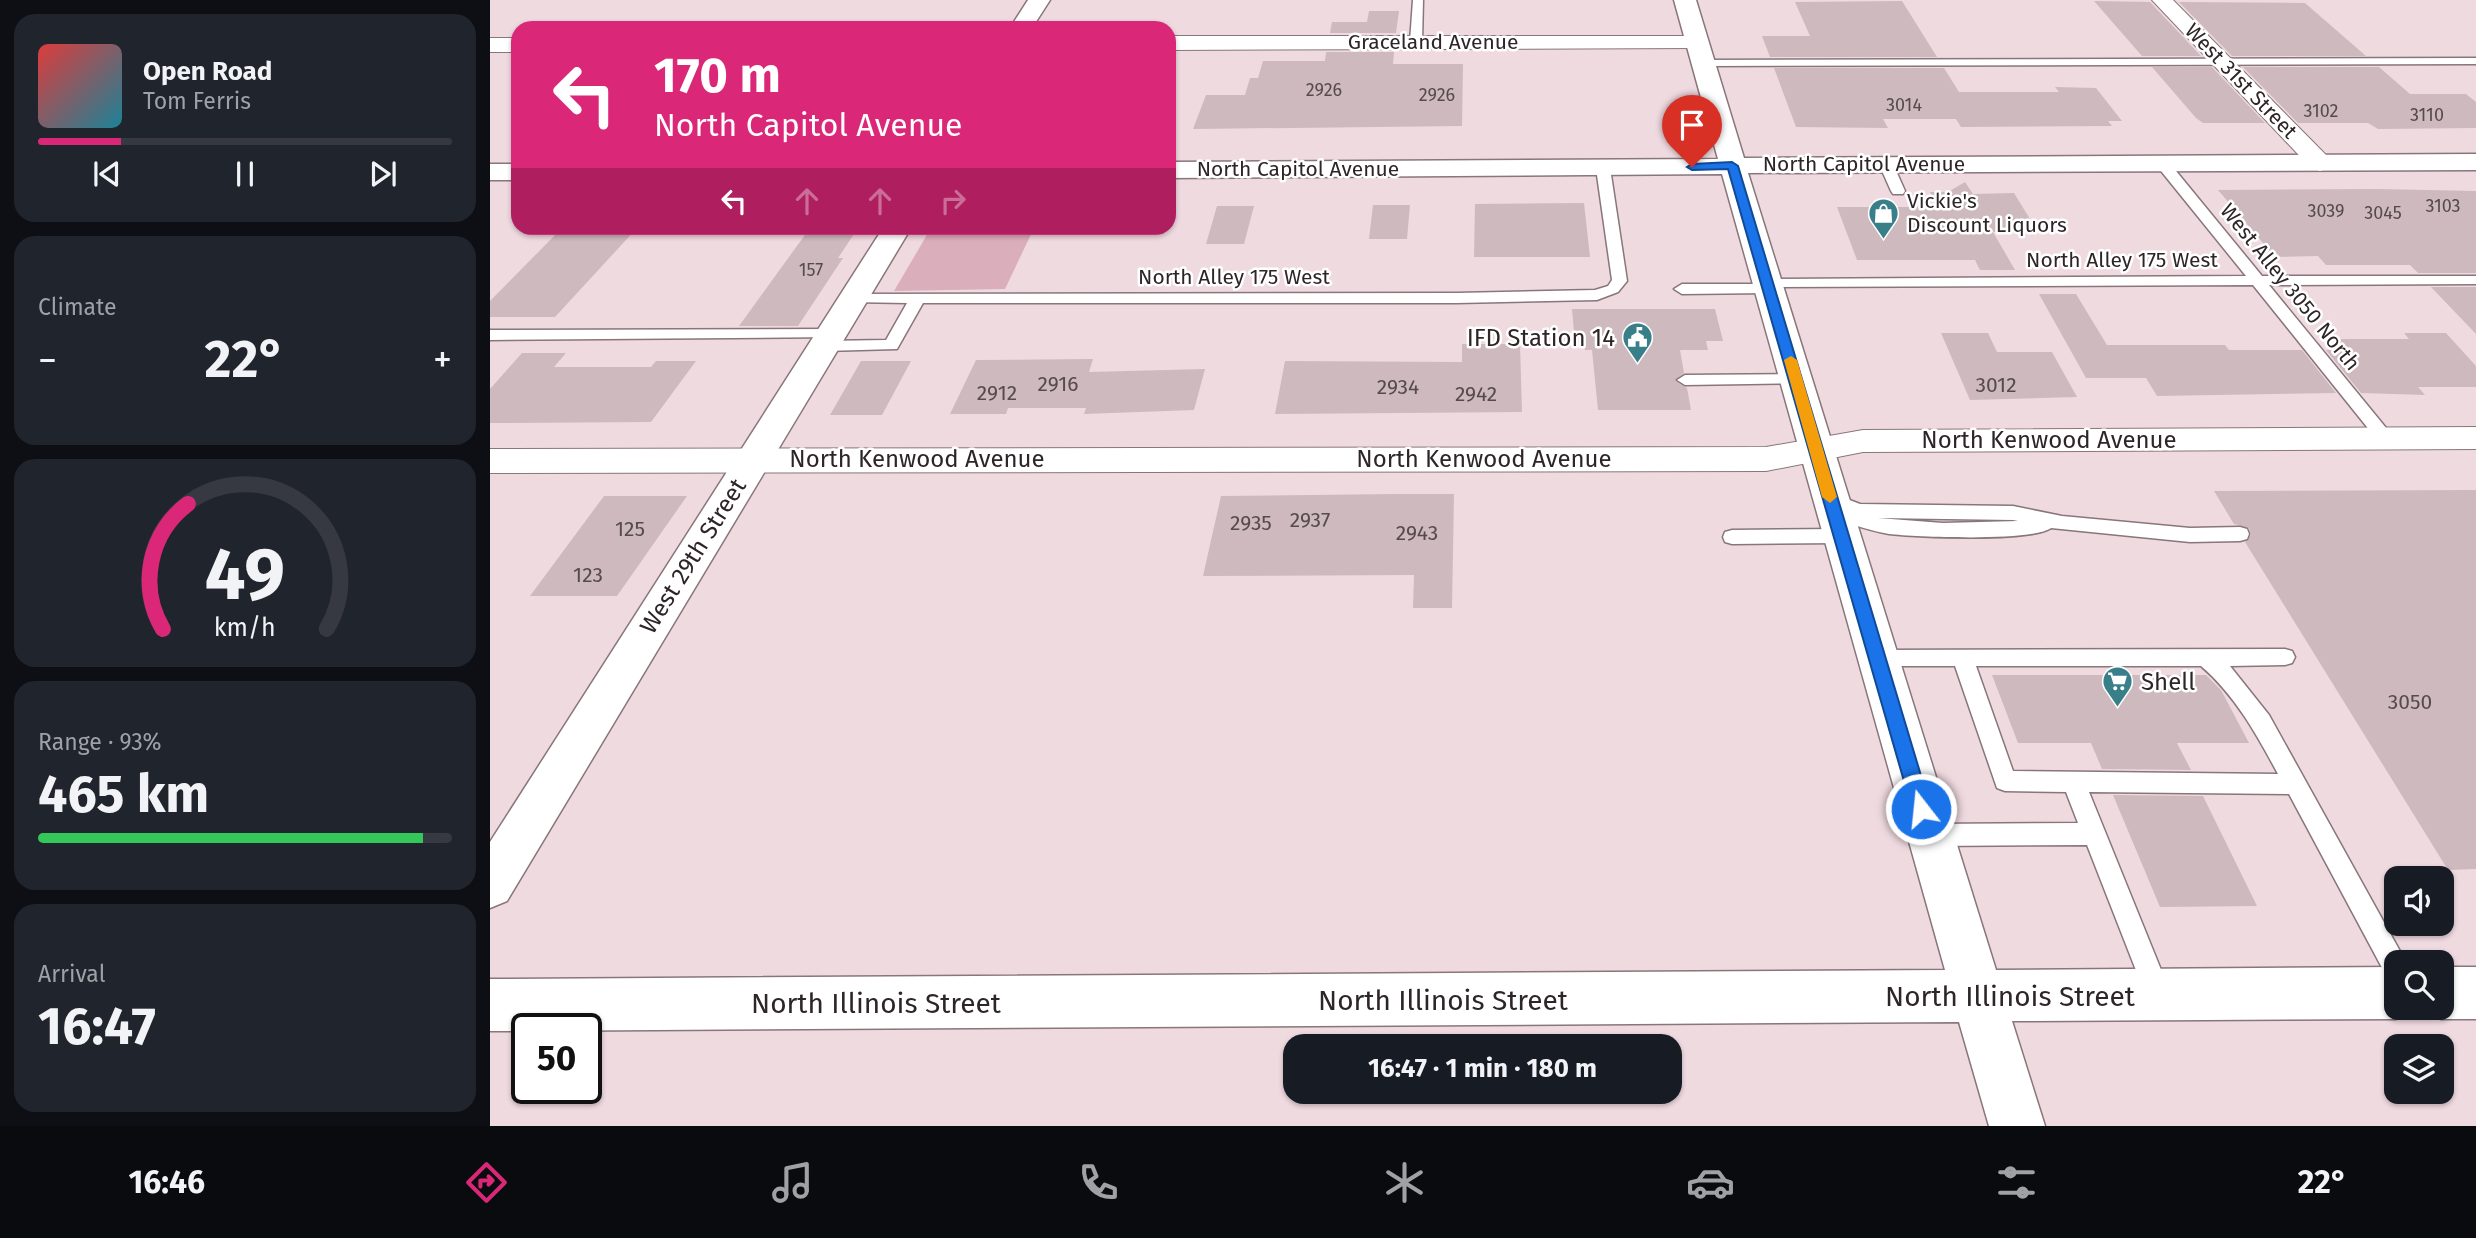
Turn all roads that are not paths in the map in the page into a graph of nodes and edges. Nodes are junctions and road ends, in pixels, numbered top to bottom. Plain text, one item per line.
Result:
1 (1039, 0) edge
2 (1418, 0) edge
3 (1685, 0) edge
4 (2162, 0) edge
5 (1026, 21) edge
6 (1416, 42) junction
7 (1176, 43) edge
8 (490, 45) edge
9 (511, 45) edge
10 (1700, 52) junction
11 (2476, 61) edge
12 (2222, 62) junction
13 (2476, 162) edge
14 (2162, 163) junction
15 (2320, 163) junction
16 (1886, 164) junction
17 (1732, 166) junction
18 (1603, 167) junction
19 (1176, 170) edge
20 (490, 172) edge
21 (511, 172) edge
22 (1898, 191) dead end
23 (893, 235) edge
24 (2476, 280) edge
25 (2258, 281) junction
26 (1768, 285) junction
27 (1682, 289) dead end
28 (918, 298) junction
29 (853, 299) junction
30 (490, 335) edge
31 (828, 340) junction
32 (1796, 379) junction
33 (1685, 380) dead end
34 (2476, 438) edge
35 (2385, 439) junction
36 (1817, 450) junction
37 (753, 460) junction
38 (490, 461) edge
39 (1831, 500) junction
40 (2240, 534) dead end
41 (1840, 536) junction
42 (1732, 537) dead end
43 (2285, 657) dead end
44 (1877, 658) junction
45 (1963, 658) junction
46 (2206, 658) junction
47 (2073, 781) junction
48 (2297, 784) junction
49 (2095, 834) junction
50 (1929, 835) junction
51 (490, 885) edge
52 (2386, 950) edge
53 (2384, 993) edge
54 (2454, 993) edge
55 (2476, 993) edge
56 (2159, 995) junction
57 (1977, 997) junction
58 (490, 1005) edge
59 (2017, 1126) edge

1 - 5 main road
2 - 6 lane
3 - 10 main road
4 - 12 street, West 31st Street
6 - 7 street, Graceland Avenue
6 - 10 street, Graceland Avenue
8 - 9 street
10 - 12 lane
10 - 17 main road
11 - 12 lane
12 - 15 street, West 31st Street
13 - 15 main road, North Capitol Avenue
14 - 15 main road, North Capitol Avenue
14 - 16 main road, North Capitol Avenue
14 - 25 lane, West Alley 3050 North
16 - 17 main road, North Capitol Avenue
16 - 22 lane
17 - 18 main road, North Capitol Avenue
17 - 26 main road
18 - 19 main road, North Capitol Avenue
18 - 28 lane, North Alley 175 West
20 - 21 main road
23 - 29 main road, West 29th Street
24 - 25 lane, North Alley 175 West
25 - 26 lane, North Alley 175 West
25 - 35 lane, West Alley 3050 North
26 - 27 lane, North Alley 175 West
26 - 32 main road
28 - 29 lane, North Alley 175 West
28 - 31 lane
29 - 31 main road, West 29th Street
30 - 31 lane
31 - 37 main road, West 29th Street
32 - 33 lane
32 - 36 main road
34 - 35 street, North Kenwood Avenue
35 - 36 street, North Kenwood Avenue
36 - 37 street, North Kenwood Avenue
36 - 39 main road
37 - 38 street, North Kenwood Avenue
37 - 51 main road, West 29th Street
39 - 40 lane
39 - 41 main road
41 - 42 lane
41 - 44 main road
43 - 46 lane
44 - 45 lane
44 - 50 main road
45 - 46 lane
45 - 47 lane
46 - 48 lane
47 - 48 lane
47 - 49 lane
48 - 52 lane
49 - 50 lane
49 - 56 lane
50 - 57 main road
53 - 56 main road, North Illinois Street
54 - 55 main road
56 - 57 main road, North Illinois Street
57 - 58 main road, North Illinois Street
57 - 59 main road

